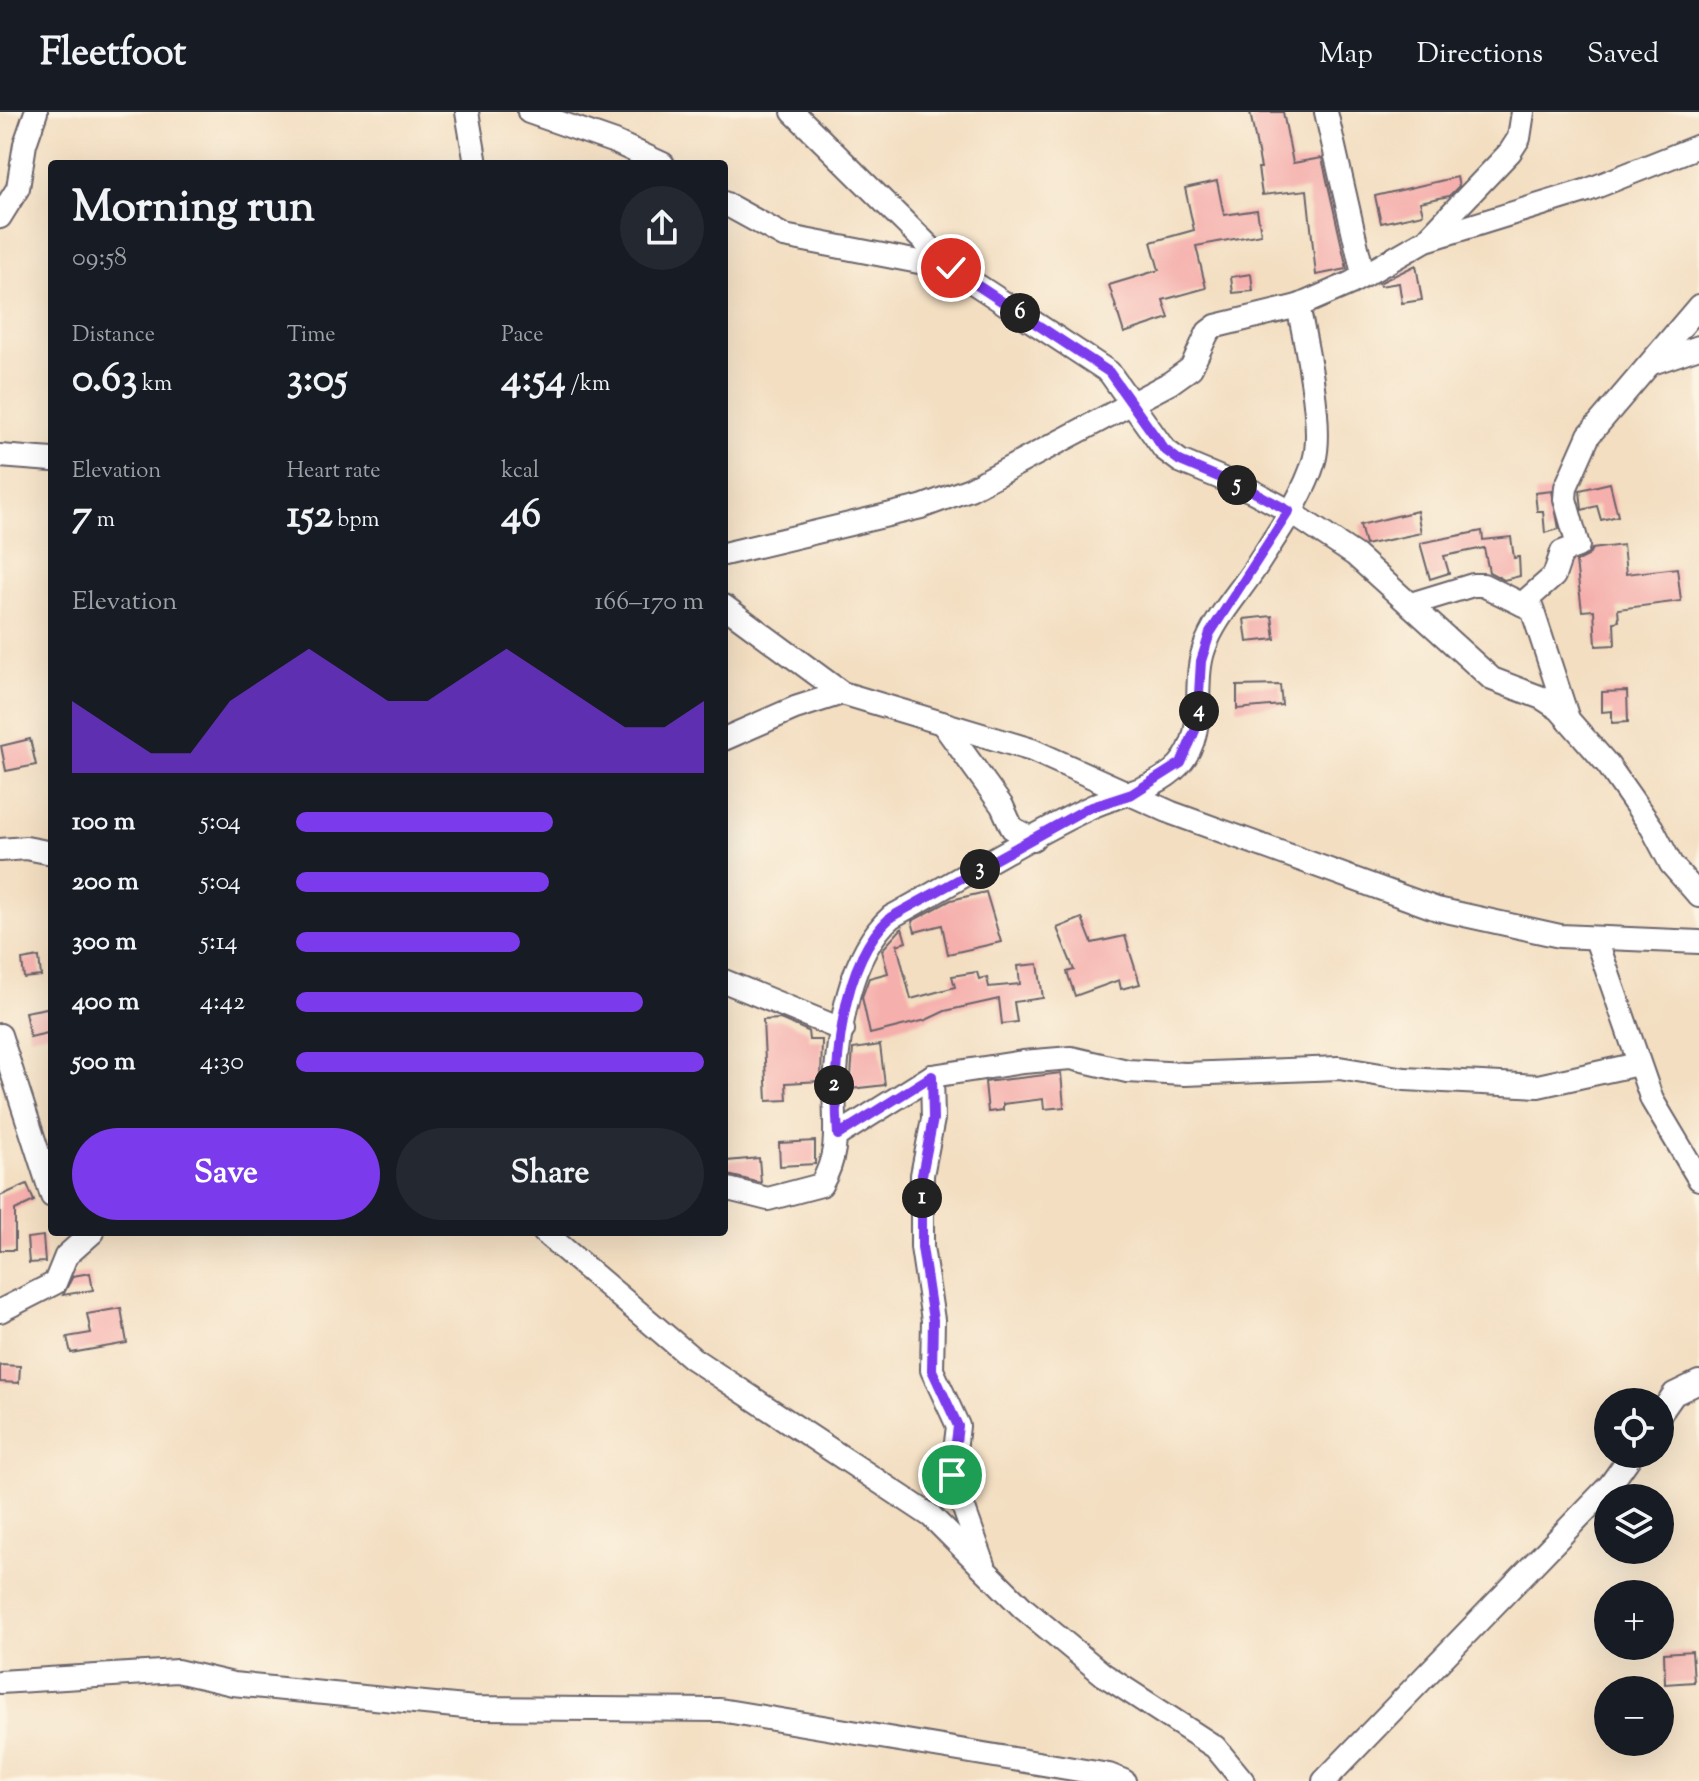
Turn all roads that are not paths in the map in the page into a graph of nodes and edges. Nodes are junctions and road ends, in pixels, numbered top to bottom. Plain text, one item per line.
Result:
1 (36, 112) edge
2 (467, 112) edge
3 (529, 112) edge
4 (793, 112) edge
5 (1326, 112) edge
6 (1523, 112) edge
7 (1699, 146) edge
8 (475, 160) edge
9 (654, 160) edge
10 (728, 205) edge
11 (0, 217) edge
12 (1426, 240) junction
13 (951, 268) junction
14 (1363, 274) junction
15 (1298, 306) junction
16 (1699, 306) edge
17 (1699, 347) edge
18 (1652, 363) junction
19 (1134, 404) junction
20 (0, 456) edge
21 (48, 460) edge
22 (1289, 511) junction
23 (728, 553) edge
24 (1411, 604) junction
25 (1522, 604) junction
26 (728, 609) edge
27 (842, 693) junction
28 (1569, 721) junction
29 (942, 723) junction
30 (728, 737) edge
31 (1132, 794) junction
32 (1012, 828) junction
33 (1033, 839) junction
34 (0, 850) edge
35 (48, 852) edge
36 (1005, 856) junction
37 (1699, 896) edge
38 (1596, 939) junction
39 (1699, 942) edge
40 (728, 983) edge
41 (843, 1030) junction
42 (0, 1035) edge
43 (1638, 1064) junction
44 (932, 1076) junction
45 (27, 1114) junction
46 (48, 1117) edge
47 (48, 1134) edge
48 (838, 1135) junction
49 (37, 1151) junction
50 (1699, 1179) edge
51 (48, 1184) edge
52 (728, 1189) edge
53 (549, 1236) edge
54 (68, 1241) edge
55 (0, 1311) edge
56 (1699, 1382) edge
57 (1674, 1394) edge
58 (1622, 1468) edge
59 (987, 1572) junction
60 (0, 1682) edge
61 (1124, 1781) edge
62 (1243, 1781) edge
63 (1324, 1781) edge

1 - 11 street
2 - 8 street
3 - 9 street
4 - 13 street
5 - 14 street
6 - 12 street
7 - 12 street
10 - 13 street
12 - 14 street
13 - 19 street
14 - 15 street
15 - 19 street
15 - 22 street
16 - 18 street
17 - 18 street
18 - 25 street
19 - 22 street
19 - 23 street
20 - 21 street
22 - 24 street
22 - 31 street
24 - 25 street
24 - 28 street
25 - 28 street
26 - 27 street
27 - 29 street
27 - 30 street
28 - 37 street
29 - 31 street
29 - 32 street
31 - 33 street
31 - 38 street
32 - 33 street
32 - 36 street
33 - 36 street
34 - 35 street
36 - 41 street
38 - 39 street
38 - 43 street
40 - 41 street
41 - 48 street
42 - 45 street
43 - 44 street
43 - 50 street
44 - 48 street
44 - 59 street
45 - 46 street
45 - 49 street
47 - 49 street
48 - 52 street
49 - 51 street
53 - 59 street
54 - 55 street
56 - 57 street
58 - 63 street
59 - 62 street
60 - 61 street

